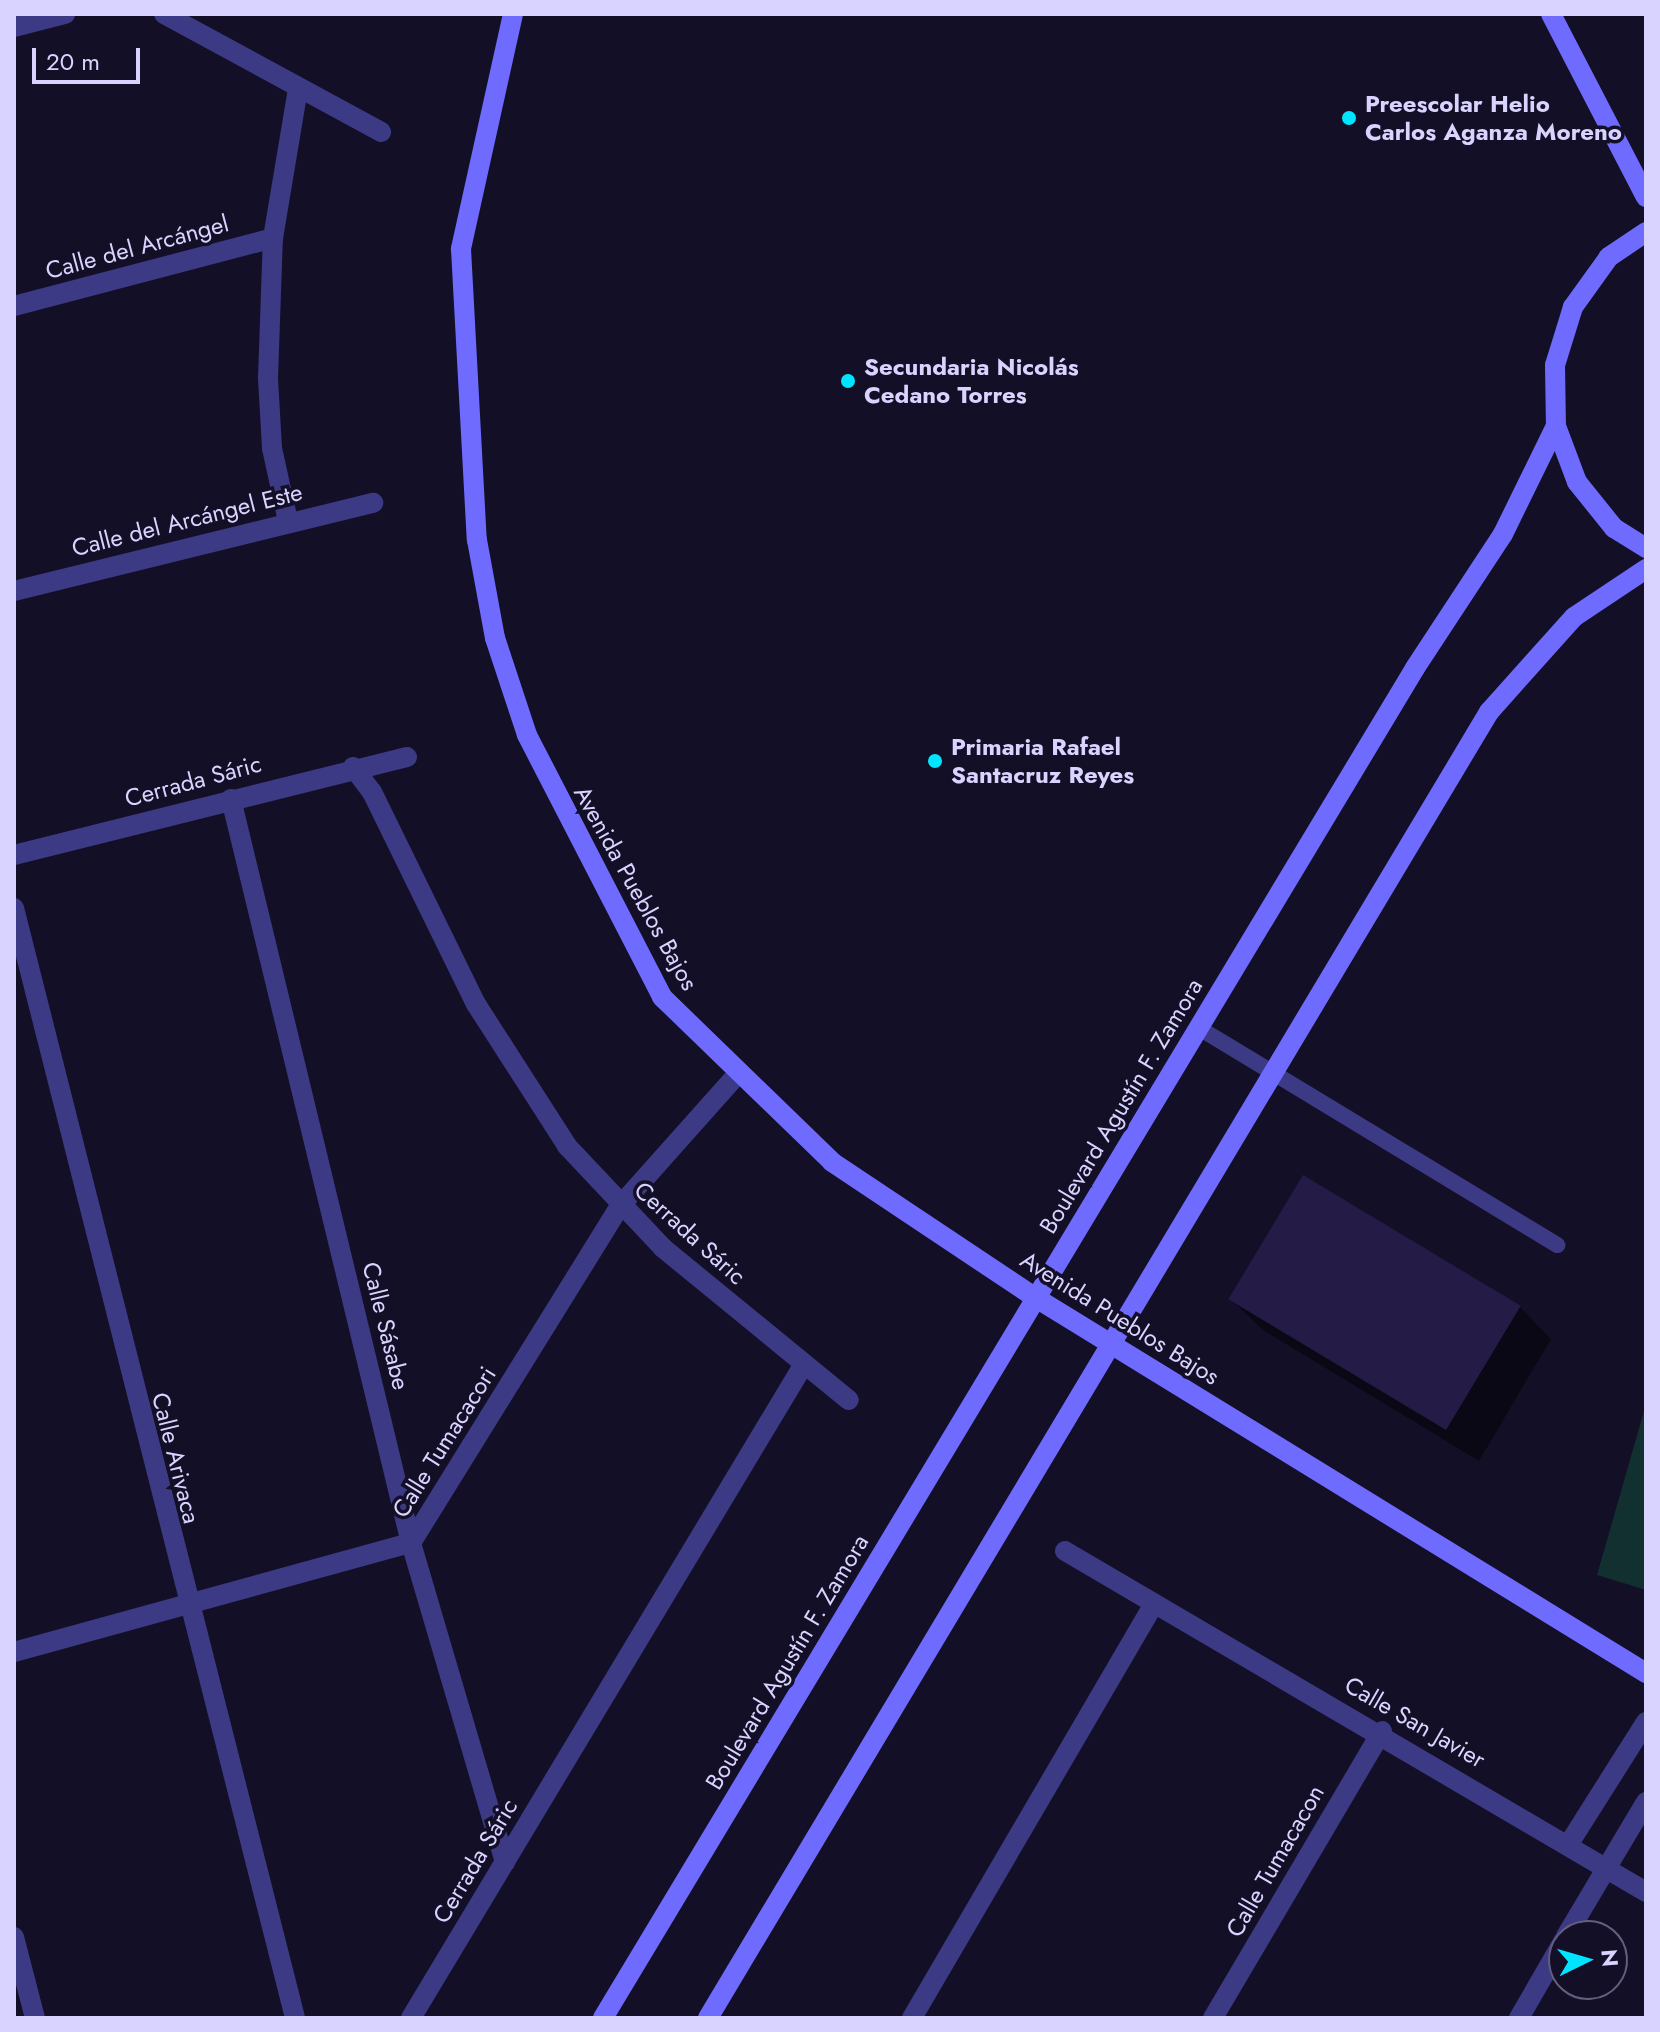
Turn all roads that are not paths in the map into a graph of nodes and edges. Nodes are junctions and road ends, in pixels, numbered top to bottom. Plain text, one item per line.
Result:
1 (65, 14) edge
2 (164, 14) edge
3 (513, 14) edge
4 (1551, 14) edge
5 (14, 27) edge
6 (298, 89) junction
7 (381, 132) dead end
8 (1646, 197) edge
9 (1646, 232) edge
10 (273, 238) junction
11 (14, 306) edge
12 (1556, 426) junction
13 (373, 503) dead end
14 (288, 521) junction
15 (1646, 548) edge
16 (1646, 569) edge
17 (14, 591) edge
18 (407, 757) dead end
19 (353, 767) junction
20 (231, 799) junction
21 (14, 855) edge
22 (14, 908) edge
23 (1199, 1028) junction
24 (1273, 1074) junction
25 (736, 1076) junction
26 (620, 1206) junction
27 (1557, 1245) dead end
28 (1036, 1298) junction
29 (1112, 1344) junction
30 (804, 1364) junction
31 (849, 1400) dead end
32 (411, 1543) junction
33 (1065, 1551) dead end
34 (1154, 1604) junction
35 (185, 1607) junction
36 (14, 1652) edge
37 (1646, 1673) edge
38 (1646, 1722) edge
39 (1382, 1731) junction
40 (1646, 1802) edge
41 (1570, 1842) junction
42 (505, 1862) junction
43 (1606, 1867) junction
44 (1646, 1892) edge
45 (1575, 1920) edge
46 (14, 1937) edge
47 (1548, 1968) edge
48 (35, 2018) edge
49 (295, 2018) edge
50 (411, 2018) edge
51 (603, 2018) edge
52 (708, 2018) edge
53 (912, 2018) edge
54 (1213, 2018) edge
55 (1519, 2018) edge

1 - 5 street
2 - 6 street
3 - 25 street, Avenida Pueblos Bajos
4 - 8 street
6 - 7 street
6 - 10 street
9 - 12 street
10 - 11 street, Calle del Arcángel
10 - 14 street
12 - 15 street
12 - 23 street, Boulevard Agustín F. Zamora
13 - 14 street, Calle del Arcángel Este
14 - 17 street, Calle del Arcángel Este
16 - 24 street
18 - 19 street
19 - 20 street, Cerrada Sáric
19 - 26 street, Cerrada Sáric
20 - 21 street, Cerrada Sáric
20 - 32 street, Calle Sásabe
22 - 35 street, Calle Arivaca
23 - 24 lane
23 - 28 street, Boulevard Agustín F. Zamora
24 - 27 lane
24 - 29 street
25 - 26 street, Calle Tumacacori
25 - 28 street, Avenida Pueblos Bajos
26 - 30 street, Cerrada Sáric
26 - 32 street, Calle Tumacacori
28 - 29 street, Avenida Pueblos Bajos
28 - 51 street, Boulevard Agustín F. Zamora
29 - 37 street, Avenida Pueblos Bajos
29 - 52 street
30 - 31 street
30 - 42 street, Cerrada Sáric
32 - 35 street, Calle Tumacacori
32 - 42 street, Calle Sásabe
33 - 34 street, Calle San Javier
34 - 39 street, Calle San Javier
34 - 53 street
35 - 36 street, Calle Tumacacori
35 - 49 street, Calle Arivaca
38 - 41 street
39 - 41 street, Calle San Javier
39 - 54 street, Calle Tumacacon
40 - 43 street
41 - 43 street, Calle San Javier
42 - 50 street, Cerrada Sáric
43 - 44 street, Calle San Javier
43 - 45 street
46 - 48 street
47 - 55 street

